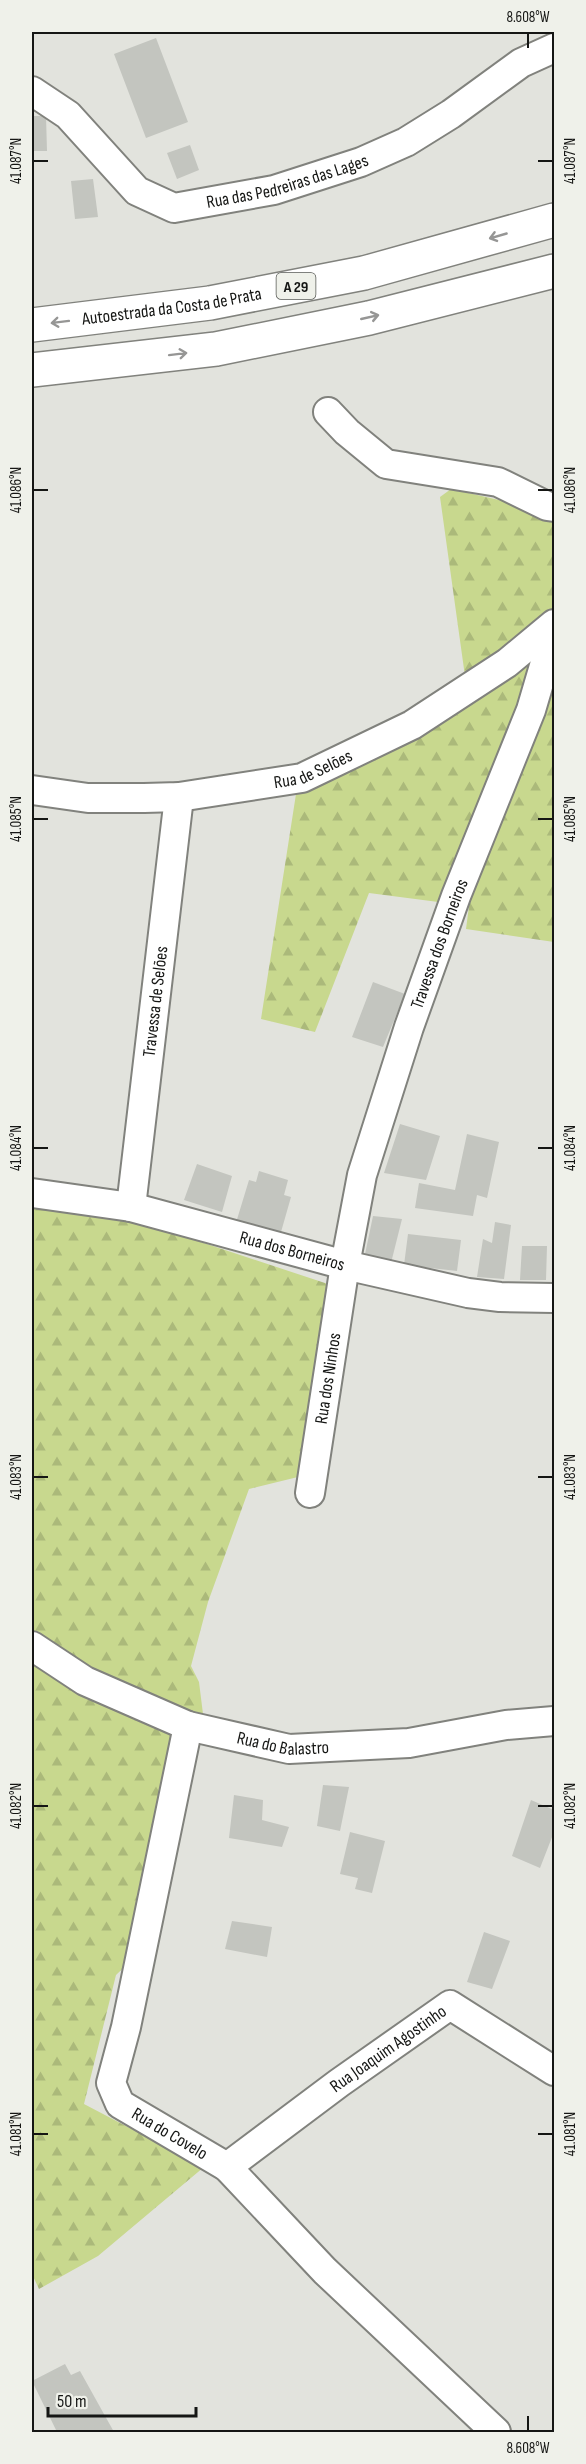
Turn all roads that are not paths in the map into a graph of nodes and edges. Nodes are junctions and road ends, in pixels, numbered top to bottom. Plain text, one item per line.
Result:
1 (555, 48) edge
2 (32, 91) edge
3 (555, 220) edge
4 (555, 271) edge
5 (32, 325) edge
6 (32, 370) edge
7 (328, 412) dead end
8 (555, 507) edge
9 (555, 624) edge
10 (555, 632) edge
11 (32, 790) edge
12 (179, 796) junction
13 (32, 1193) edge
14 (131, 1207) junction
15 (345, 1264) junction
16 (555, 1298) edge
17 (310, 1493) dead end
18 (32, 1646) edge
19 (555, 1720) edge
20 (188, 1726) junction
21 (555, 2071) edge
22 (227, 2167) junction
23 (496, 2433) edge

1 - 2 street, Rua das Pedreiras das Lages
3 -> 5 highway, Autoestrada da Costa de Prata / A 29
6 -> 4 highway
7 - 8 street
9 - 12 street, Rua de Selões
10 - 15 street, Travessa dos Borneiros
11 - 12 street, Rua de Selões
12 - 14 street, Travessa de Selões
13 - 14 street, Rua dos Borneiros
14 - 15 street, Rua dos Borneiros
15 - 16 street, Rua dos Borneiros
15 - 17 street, Rua dos Ninhos
18 - 20 street, Rua do Balastro
19 - 20 street, Rua do Balastro
20 - 22 street, Rua do Covelo
21 - 22 street, Rua Joaquim Agostinho
22 - 23 street, Rua do Covelo

